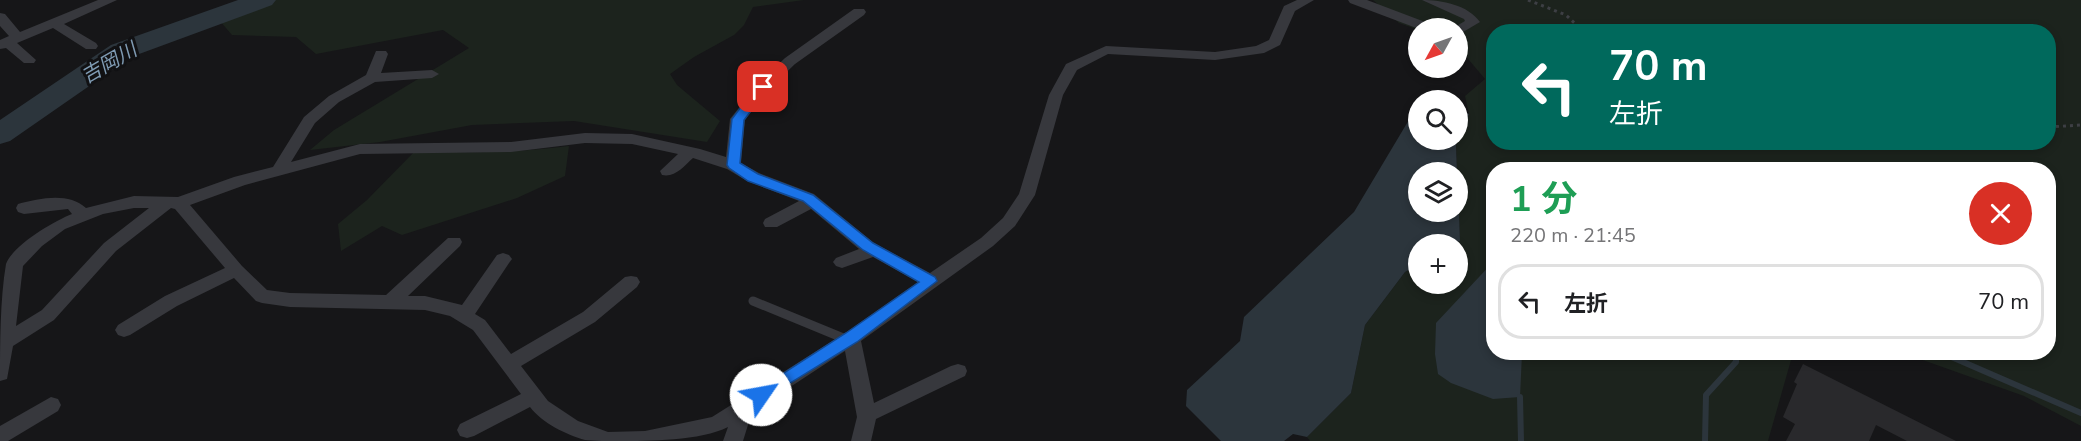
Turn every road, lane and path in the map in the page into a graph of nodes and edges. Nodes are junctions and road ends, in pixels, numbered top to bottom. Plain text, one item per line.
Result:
1 (110, 0) edge
2 (1307, 0) edge
3 (1355, 0) edge
4 (1429, 0) edge
5 (1528, 0) edge
6 (859, 12) dead end
7 (0, 18) edge
8 (1408, 20) edge
9 (54, 23) junction
10 (1576, 24) edge
11 (1468, 25) edge
12 (8, 41) edge
13 (91, 46) dead end
14 (381, 54) dead end
15 (29, 60) dead end
16 (432, 74) dead end
17 (372, 78) junction
18 (2081, 125) edge
19 (2056, 127) edge
20 (690, 152) junction
21 (733, 165) junction
22 (278, 171) junction
23 (668, 171) dead end
24 (812, 201) junction
25 (173, 203) junction
26 (24, 208) dead end
27 (83, 215) junction
28 (771, 223) dead end
29 (454, 242) dead end
30 (874, 250) junction
31 (503, 259) dead end
32 (842, 262) dead end
33 (236, 270) junction
34 (930, 281) junction
35 (631, 282) dead end
36 (753, 301) dead end
37 (390, 302) junction
38 (4, 308) edge
39 (464, 316) junction
40 (124, 330) dead end
41 (850, 339) junction
42 (2, 344) edge
43 (509, 364) junction
44 (958, 371) dead end
45 (0, 374) edge
46 (533, 397) junction
47 (51, 405) dead end
48 (744, 406) junction
49 (866, 415) junction
50 (467, 430) dead end
51 (0, 436) edge
52 (651, 439) edge
53 (733, 441) edge
54 (861, 441) edge

1 - 9 street
2 - 34 street
3 - 8 street
4 - 11 street
5 - 10 path
6 - 21 street
7 - 12 street
9 - 12 street
9 - 13 street
12 - 15 street
14 - 17 street
16 - 17 street
17 - 22 street
18 - 19 path
20 - 21 street
20 - 22 street
20 - 23 street
21 - 24 street
22 - 25 street
24 - 28 street
24 - 30 street
25 - 27 street
25 - 33 street
25 - 42 street
26 - 27 street
27 - 38 street
29 - 37 street
30 - 32 street
30 - 34 street
31 - 39 street
33 - 37 street
33 - 40 street
34 - 41 street
35 - 43 street
36 - 41 lane
37 - 39 street
38 - 42 street
39 - 43 street
41 - 48 street
41 - 49 street
42 - 45 street
43 - 46 street
44 - 49 street
46 - 50 street
46 - 52 street
47 - 51 street
48 - 52 street
48 - 53 street
49 - 54 street

